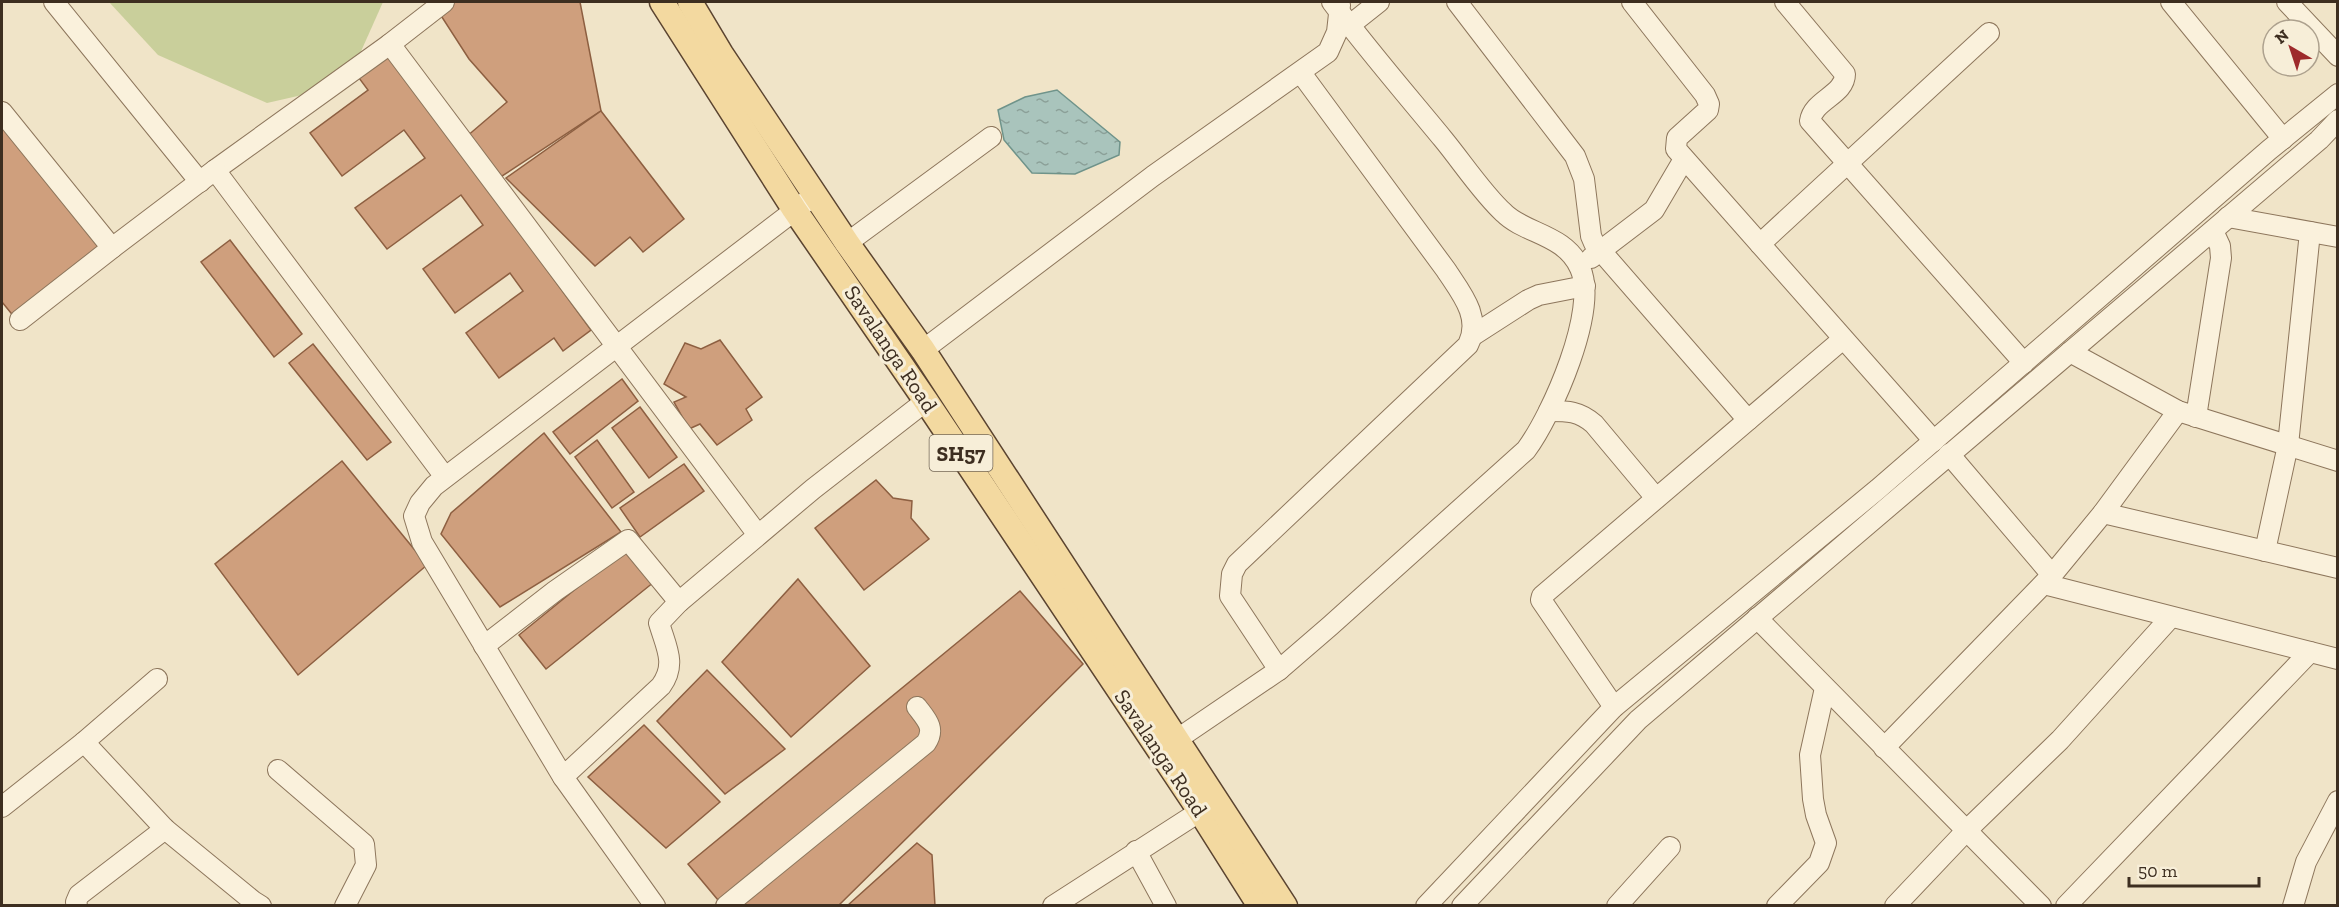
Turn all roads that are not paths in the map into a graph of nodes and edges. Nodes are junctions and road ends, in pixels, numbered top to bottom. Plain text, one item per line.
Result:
1 (54, 2) edge
2 (444, 2) edge
3 (662, 2) edge
4 (690, 2) edge
5 (1379, 2) edge
6 (1457, 2) edge
7 (1632, 2) edge
8 (1785, 2) edge
9 (2171, 2) edge
10 (2287, 2) edge
11 (1340, 10) edge
12 (1989, 33) dead end
13 (390, 44) junction
14 (2337, 56) edge
15 (1301, 72) junction
16 (2337, 94) edge
17 (2, 112) edge
18 (2337, 120) edge
19 (991, 137) dead end
20 (2283, 139) junction
21 (1684, 159) junction
22 (1848, 163) junction
23 (208, 176) junction
24 (816, 196) junction
25 (795, 209) junction
26 (2228, 217) junction
27 (2213, 231) junction
28 (2310, 232) junction
29 (2337, 237) edge
30 (847, 243) junction
31 (1760, 244) junction
32 (112, 248) junction
33 (1599, 250) junction
34 (1582, 277) junction
35 (20, 320) dead end
36 (1472, 336) junction
37 (1843, 339) junction
38 (617, 347) junction
39 (923, 350) junction
40 (2070, 352) junction
41 (2024, 363) junction
42 (927, 401) junction
43 (1549, 411) junction
44 (2187, 414) junction
45 (1748, 420) junction
46 (1934, 441) junction
47 (2288, 445) junction
48 (1949, 454) junction
49 (2337, 461) edge
50 (445, 477) junction
51 (1656, 498) junction
52 (2103, 513) junction
53 (758, 535) junction
54 (2265, 551) junction
55 (2337, 568) edge
56 (2048, 579) junction
57 (679, 602) junction
58 (2171, 617) junction
59 (1757, 618) junction
60 (484, 646) junction
61 (2310, 652) junction
62 (2337, 658) edge
63 (1279, 670) junction
64 (157, 679) dead end
65 (1825, 688) junction
66 (917, 707) dead end
67 (1614, 708) junction
68 (1176, 740) junction
69 (84, 742) junction
70 (1884, 748) junction
71 (278, 770) dead end
72 (563, 777) junction
73 (2337, 801) edge
74 (1209, 806) junction
75 (2, 807) edge
76 (165, 829) junction
77 (1967, 830) junction
78 (1670, 848) dead end
79 (1136, 851) junction
80 (1081, 896) edge
81 (77, 906) edge
82 (261, 906) edge
83 (345, 906) edge
84 (655, 906) edge
85 (726, 906) edge
86 (1053, 906) edge
87 (1167, 906) edge
88 (1260, 906) edge
89 (1286, 906) edge
90 (1426, 906) edge
91 (1462, 906) edge
92 (1617, 906) edge
93 (1777, 906) edge
94 (1895, 906) edge
95 (2041, 906) edge
96 (2066, 906) edge
97 (2293, 906) edge

1 - 23 street
2 - 13 street
3 - 25 main road, Savalanga Road / SH57
4 - 24 main road, Savalanga Road / SH57
5 - 11 street
6 - 33 street
7 - 21 street
8 - 22 street
9 - 20 street
10 - 14 street
11 - 15 street
11 - 34 street
12 - 22 street
13 - 23 street
13 - 38 street
15 - 36 street
15 - 39 street
16 - 20 street
17 - 32 street
18 - 26 street
19 - 30 street
20 - 41 street
21 - 31 street
21 - 33 street
22 - 31 street
22 - 41 street
23 - 32 street
23 - 50 street
24 - 25 street
24 - 30 main road, Savalanga Road / SH57
25 - 38 street
25 - 42 main road, Savalanga Road / SH57
26 - 27 street
26 - 28 street
27 - 40 street
27 - 44 street
28 - 29 street
28 - 47 street
30 - 39 main road, Savalanga Road / SH57
31 - 37 street
32 - 35 street
33 - 34 street
33 - 45 street
34 - 36 street
34 - 43 street
36 - 63 street
37 - 45 street
37 - 46 street
38 - 50 street
38 - 53 street
39 - 68 main road, Savalanga Road / SH57
40 - 44 street
40 - 48 street
41 - 46 street
42 - 53 street
42 - 74 main road, Savalanga Road / SH57
43 - 51 street
43 - 63 street
44 - 47 street
44 - 52 street
45 - 51 street
46 - 67 street
47 - 49 street
47 - 54 street
48 - 56 street
48 - 59 street
50 - 60 street
51 - 67 street
52 - 54 street
52 - 56 street
53 - 57 street
54 - 55 street
56 - 58 street
56 - 70 street
57 - 60 street
57 - 72 street
58 - 61 street
58 - 77 street
59 - 65 street
59 - 91 street
60 - 72 street
61 - 62 street
61 - 96 street
63 - 68 street
64 - 69 street
65 - 70 street
65 - 93 street
66 - 85 street
67 - 90 street
68 - 74 main road, Savalanga Road / SH57
69 - 75 street
69 - 76 street
70 - 77 street
71 - 83 street
72 - 84 street
73 - 97 street
74 - 79 street
74 - 88 main road, Savalanga Road / SH57
74 - 89 main road, Savalanga Road / SH57
76 - 81 street
76 - 82 street
77 - 94 street
77 - 95 street
78 - 92 street
79 - 80 street
79 - 87 street
80 - 86 street

